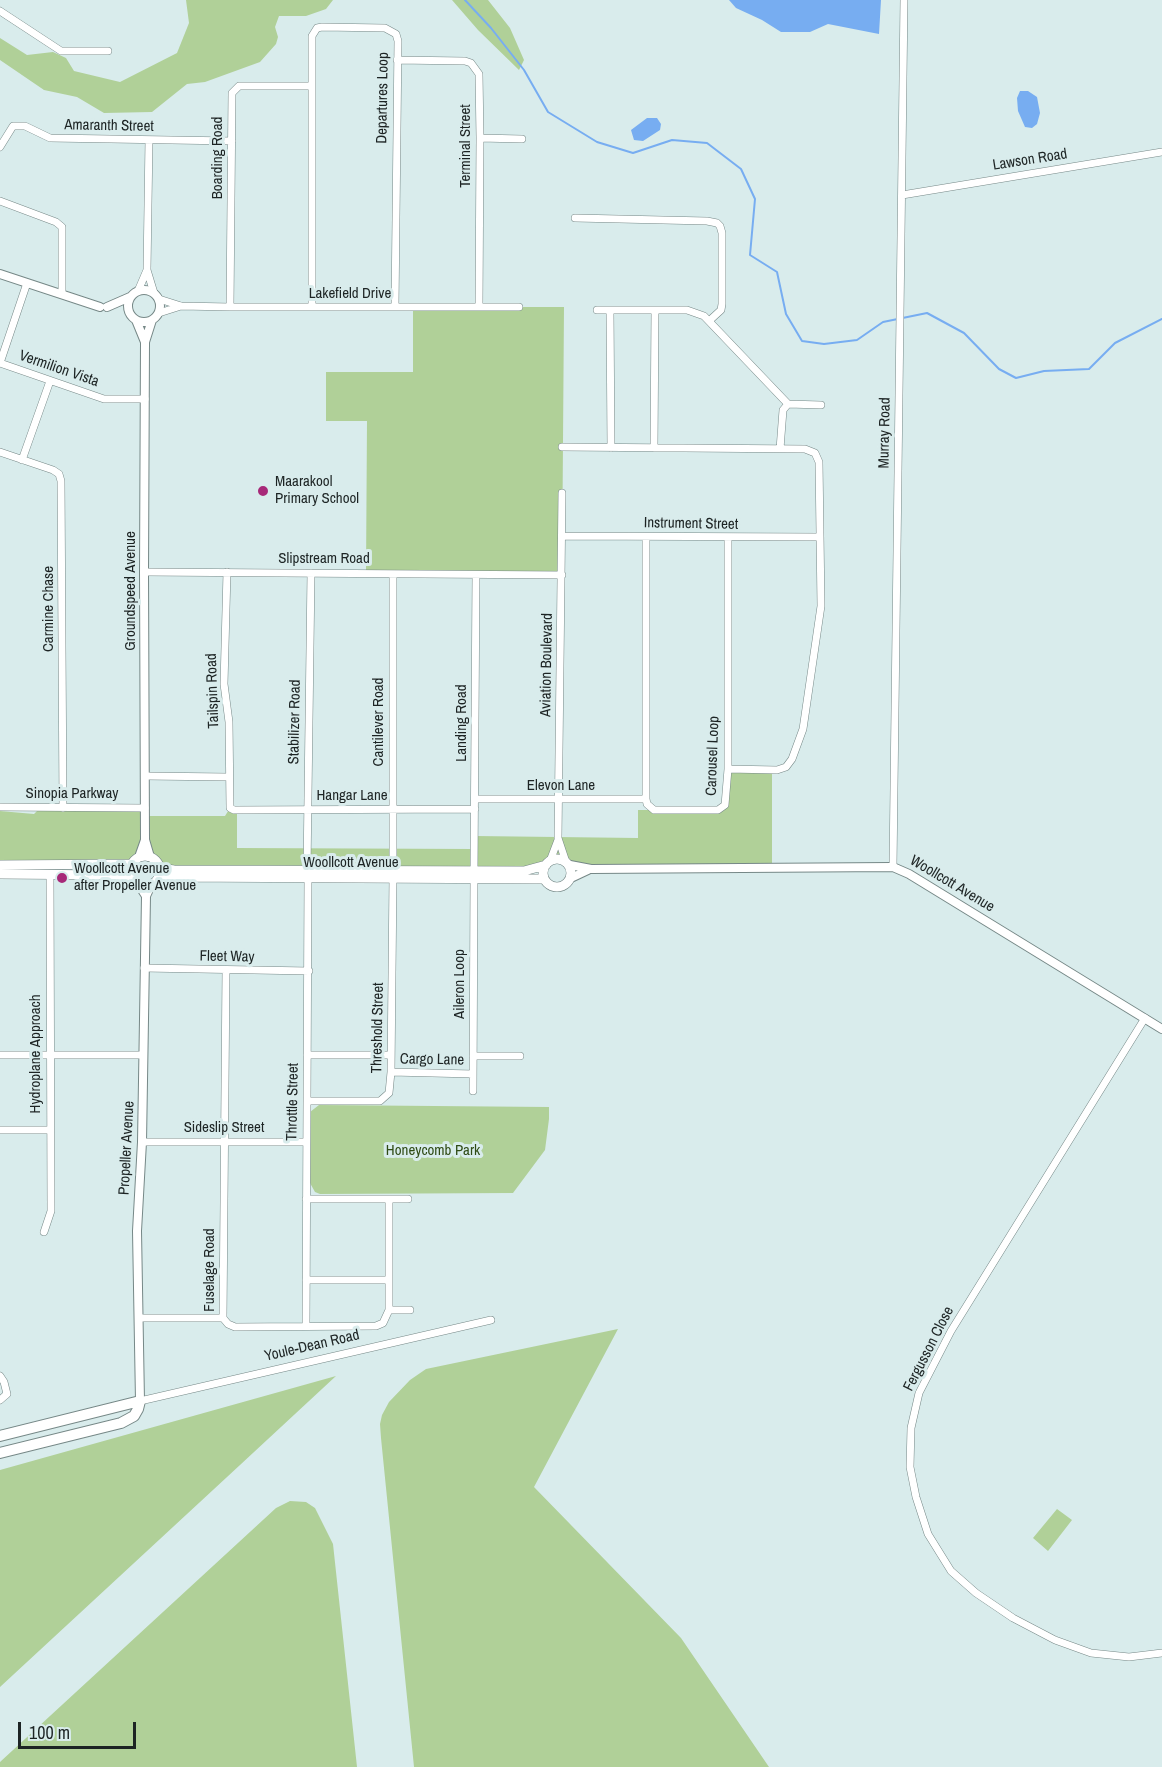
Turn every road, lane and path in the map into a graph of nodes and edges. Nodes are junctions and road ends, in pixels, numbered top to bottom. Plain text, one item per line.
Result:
1 (904, 0) edge
2 (0, 11) edge
3 (108, 51) dead end
4 (397, 60) junction
5 (312, 86) junction
6 (480, 138) junction
7 (522, 139) dead end
8 (149, 140) junction
9 (232, 141) junction
10 (0, 147) edge
11 (1162, 152) edge
12 (902, 195) junction
13 (0, 201) edge
14 (575, 218) dead end
15 (147, 270) junction
16 (0, 274) edge
17 (27, 283) junction
18 (138, 291) junction
19 (62, 294) junction
20 (157, 296) junction
21 (130, 297) junction
22 (181, 306) junction
23 (103, 307) junction
24 (312, 307) junction
25 (395, 307) junction
26 (479, 307) junction
27 (519, 307) dead end
28 (230, 308) junction
29 (597, 310) dead end
30 (610, 310) junction
31 (655, 310) junction
32 (129, 313) junction
33 (156, 317) junction
34 (136, 320) junction
35 (708, 321) junction
36 (145, 342) junction
37 (0, 363) edge
38 (50, 381) junction
39 (145, 399) junction
40 (788, 404) junction
41 (822, 405) dead end
42 (562, 447) dead end
43 (611, 447) junction
44 (654, 448) junction
45 (780, 448) junction
46 (0, 452) edge
47 (22, 460) junction
48 (562, 493) dead end
49 (562, 536) junction
50 (646, 537) junction
51 (820, 537) junction
52 (728, 538) junction
53 (144, 572) junction
54 (227, 572) junction
55 (310, 573) junction
56 (393, 573) junction
57 (476, 575) junction
58 (562, 576) junction
59 (728, 769) junction
60 (145, 776) junction
61 (228, 777) junction
62 (475, 799) junction
63 (559, 799) junction
64 (646, 800) junction
65 (0, 807) edge
66 (63, 808) junction
67 (145, 808) junction
68 (230, 808) joint
69 (392, 809) junction
70 (475, 809) junction
71 (307, 810) junction
72 (558, 838) junction
73 (145, 840) junction
74 (139, 857) junction
75 (150, 857) junction
76 (548, 863) junction
77 (131, 864) junction
78 (568, 864) junction
79 (0, 865) edge
80 (893, 867) junction
81 (160, 868) junction
82 (591, 868) junction
83 (0, 874) edge
84 (50, 874) junction
85 (308, 874) junction
86 (393, 874) junction
87 (474, 874) junction
88 (571, 878) junction
89 (544, 879) junction
90 (135, 882) junction
91 (154, 882) junction
92 (146, 896) junction
93 (144, 968) junction
94 (226, 970) junction
95 (309, 971) junction
96 (1145, 1018) junction
97 (1162, 1029) edge
98 (0, 1055) edge
99 (50, 1055) junction
100 (143, 1055) junction
101 (307, 1055) junction
102 (391, 1055) junction
103 (473, 1056) junction
104 (520, 1056) dead end
105 (391, 1072) junction
106 (473, 1074) junction
107 (473, 1091) dead end
108 (307, 1101) junction
109 (0, 1130) edge
110 (50, 1131) junction
111 (142, 1142) junction
112 (224, 1142) junction
113 (306, 1142) junction
114 (306, 1199) junction
115 (408, 1199) dead end
116 (389, 1200) junction
117 (44, 1232) dead end
118 (306, 1280) junction
119 (389, 1280) junction
120 (389, 1310) junction
121 (410, 1310) dead end
122 (139, 1318) junction
123 (223, 1318) junction
124 (490, 1320) dead end
125 (306, 1326) junction
126 (0, 1376) edge
127 (0, 1400) edge
128 (140, 1401) junction
129 (0, 1436) edge
130 (0, 1453) edge
131 (1162, 1653) edge

1 - 12 street, Murray Road
2 - 3 street
4 - 5 street, Departures Loop
4 - 6 street, Terminal Street
4 - 25 street, Departures Loop
5 - 9 street, Boarding Road
5 - 24 street, Departures Loop
6 - 7 street
6 - 26 street, Terminal Street
8 - 9 street, Amaranth Street
8 - 10 street, Amaranth Street
8 - 15 street
9 - 28 street, Boarding Road
11 - 12 street, Lawson Road
12 - 80 street, Murray Road
13 - 19 street
14 - 35 street
15 - 18 street
15 - 20 street
16 - 17 street
17 - 19 street
17 - 37 street
18 - 20 street
18 - 21 street
19 - 23 street
20 - 22 street, Lakefield Drive
20 - 33 street
21 - 23 street
21 - 32 street
22 - 28 street, Lakefield Drive
22 - 33 street, Lakefield Drive
23 - 32 street
24 - 25 street, Lakefield Drive
24 - 28 street, Lakefield Drive
25 - 26 street, Lakefield Drive
26 - 27 street, Lakefield Drive
29 - 30 street
30 - 31 street
30 - 43 street
31 - 35 street
31 - 44 street
32 - 34 street
33 - 34 street
33 - 36 street, Groundspeed Avenue
34 - 36 street, Groundspeed Avenue
35 - 40 street
36 - 39 street, Groundspeed Avenue
37 - 38 street, Vermilion Vista
38 - 39 street, Vermilion Vista
38 - 47 street
39 - 53 street, Groundspeed Avenue
40 - 41 street
40 - 45 street
42 - 43 street
43 - 44 street
44 - 45 street
45 - 51 street
46 - 47 street, Carmine Chase
47 - 66 street, Carmine Chase
48 - 49 street, Aviation Boulevard
49 - 50 street, Instrument Street
49 - 58 street, Aviation Boulevard
50 - 52 street, Instrument Street
50 - 64 street
51 - 52 street, Instrument Street
51 - 59 street
52 - 59 street, Carousel Loop
53 - 54 street, Slipstream Road
53 - 60 street, Groundspeed Avenue
54 - 55 street, Slipstream Road
54 - 61 street, Tailspin Road
55 - 56 street, Slipstream Road
55 - 71 street, Stabilizer Road
56 - 57 street, Slipstream Road
56 - 69 street, Cantilever Road
57 - 58 street, Slipstream Road
57 - 62 street, Landing Road
58 - 63 street, Aviation Boulevard
59 - 64 street, Carousel Loop
60 - 61 street
60 - 67 street, Groundspeed Avenue
61 - 68 street, Tailspin Road
62 - 63 street, Elevon Lane
62 - 70 street, Landing Road
63 - 64 street, Elevon Lane
63 - 72 street, Aviation Boulevard
65 - 66 street, Sinopia Parkway
66 - 67 street, Sinopia Parkway
67 - 73 street, Groundspeed Avenue
68 - 71 street, Hangar Lane
69 - 70 street, Hangar Lane
69 - 71 street, Hangar Lane
69 - 86 street, Cantilever Road
70 - 87 street, Landing Road
71 - 85 street, Stabilizer Road
72 - 76 street, Aviation Boulevard
72 - 78 street, Aviation Boulevard
73 - 74 street, Groundspeed Avenue
73 - 75 street, Groundspeed Avenue
74 - 75 main road
74 - 77 main road
75 - 81 main road
76 - 78 main road, Woollcott Avenue
76 - 87 main road, Woollcott Avenue
76 - 89 main road
77 - 79 main road
77 - 90 main road
78 - 82 street, Woollcott Avenue
78 - 88 main road
80 - 82 street, Woollcott Avenue
80 - 96 street, Woollcott Avenue
81 - 85 main road, Woollcott Avenue
81 - 91 main road
82 - 88 street, Woollcott Avenue
83 - 84 main road, Woollcott Avenue
84 - 90 main road, Woollcott Avenue
84 - 99 street, Hydroplane Approach
85 - 86 main road, Woollcott Avenue
85 - 91 main road, Woollcott Avenue
85 - 95 street, Throttle Street
86 - 87 main road, Woollcott Avenue
86 - 102 street, Threshold Street
87 - 89 main road, Woollcott Avenue
87 - 103 street, Aileron Loop
88 - 89 main road, Woollcott Avenue
90 - 91 main road, Woollcott Avenue
90 - 92 street
91 - 92 street, Propeller Avenue
92 - 93 street, Propeller Avenue
93 - 94 street, Fleet Way
93 - 100 street, Propeller Avenue
94 - 95 street, Fleet Way
94 - 112 street, Fuselage Road
95 - 101 street, Throttle Street
96 - 97 street, Woollcott Avenue
96 - 131 street, Fergusson Close
98 - 99 street
99 - 100 street
99 - 110 street, Hydroplane Approach
100 - 111 street, Propeller Avenue
101 - 102 street
101 - 108 street, Throttle Street
102 - 105 street, Threshold Street
103 - 104 street
103 - 106 street, Aileron Loop
105 - 106 street, Cargo Lane
105 - 108 street, Threshold Street
106 - 107 street, Aileron Loop
108 - 113 street, Throttle Street
109 - 110 street
110 - 117 street, Hydroplane Approach
111 - 112 street, Sideslip Street
111 - 122 street, Propeller Avenue
112 - 113 street, Sideslip Street
112 - 123 street, Fuselage Road
113 - 114 street, Throttle Street
114 - 116 street
114 - 118 street, Throttle Street
115 - 116 street
116 - 119 street
118 - 119 street
118 - 125 street, Throttle Street
119 - 120 street
120 - 121 street
120 - 125 street, Fuselage Road
122 - 123 street
122 - 128 street, Propeller Avenue
123 - 125 street, Fuselage Road
124 - 128 street, Youle-Dean Road
126 - 127 street
128 - 129 main road, Youle-Dean Road
128 - 130 main road

